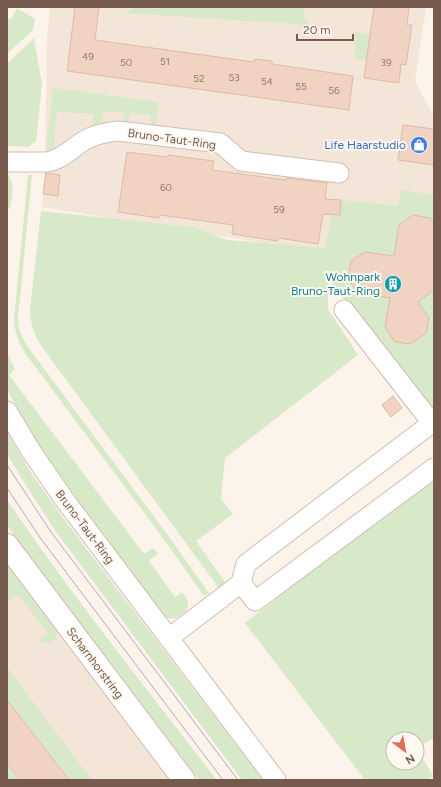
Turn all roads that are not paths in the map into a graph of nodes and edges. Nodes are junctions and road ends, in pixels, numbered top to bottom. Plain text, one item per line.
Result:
1 (7, 162) edge
2 (339, 173) dead end
3 (344, 310) dead end
4 (7, 411) edge
5 (433, 424) edge
6 (434, 468) edge
7 (7, 545) edge
8 (241, 583) junction
9 (169, 638) junction
10 (184, 780) edge
11 (276, 780) edge

1 - 2 street, Bruno-Taut-Ring
3 - 5 street
4 - 9 street, Bruno-Taut-Ring
5 - 8 street
6 - 8 street
7 - 10 street, Scharnhorstring
8 - 9 street
9 - 11 street, Bruno-Taut-Ring

